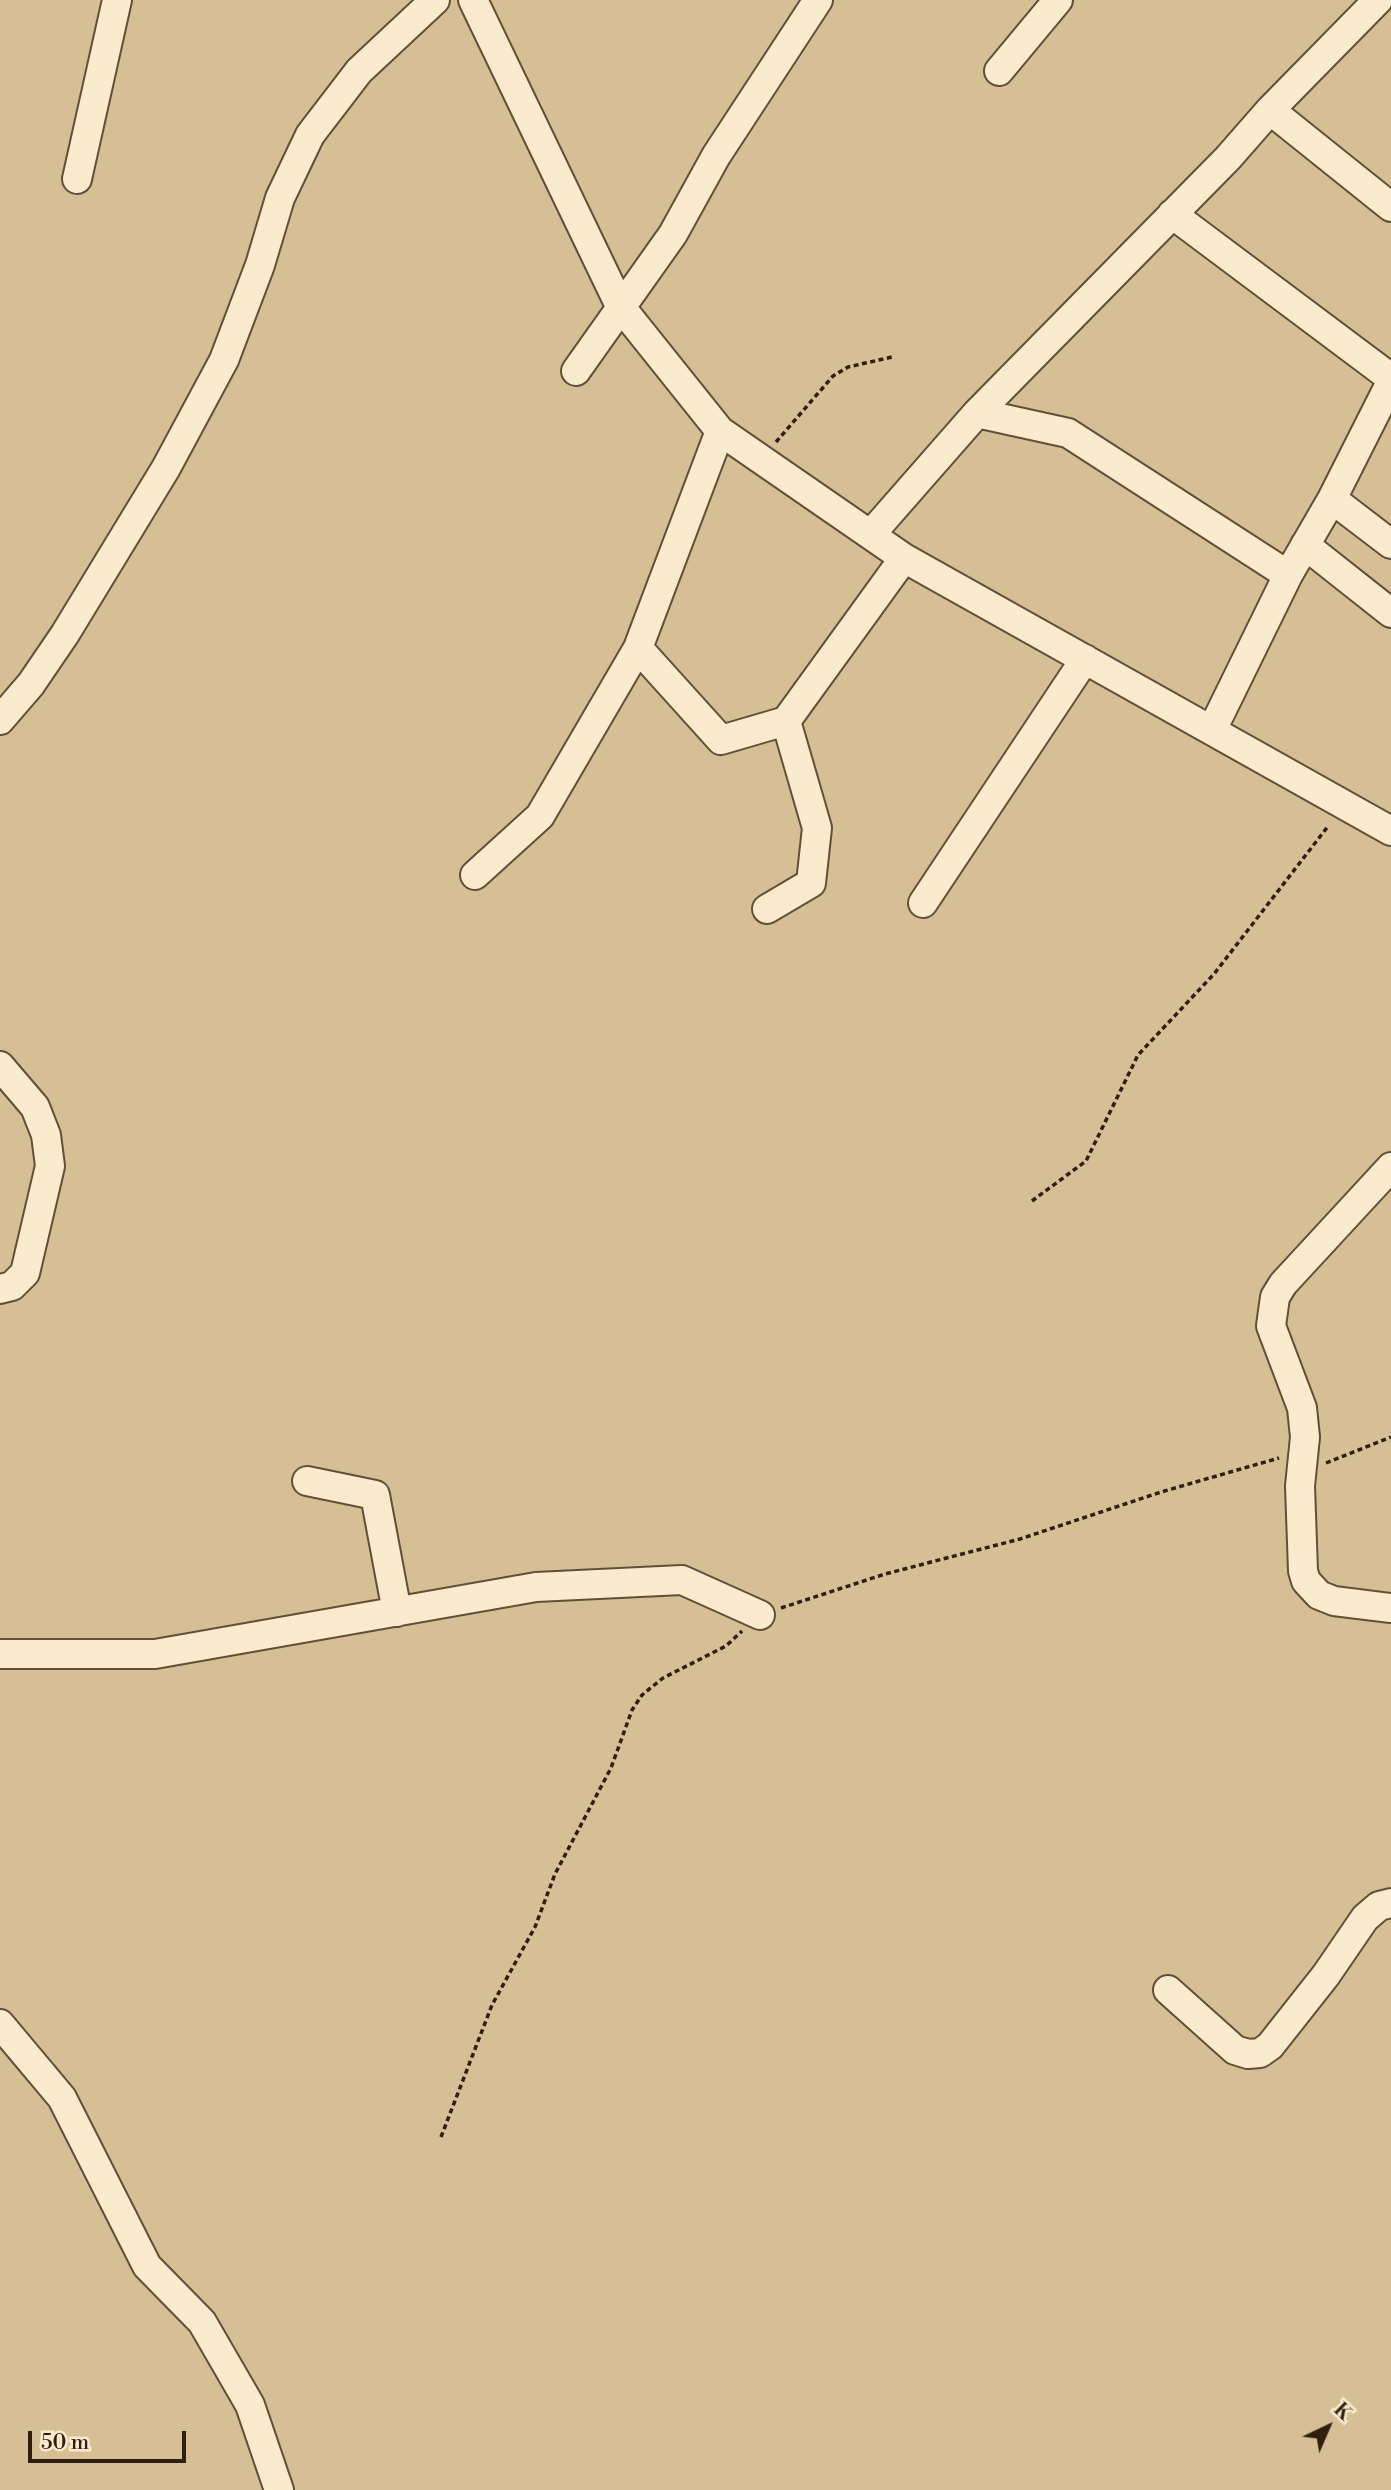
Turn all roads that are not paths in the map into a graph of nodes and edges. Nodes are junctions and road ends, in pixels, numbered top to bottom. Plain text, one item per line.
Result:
1 (117, 0) edge
2 (435, 0) edge
3 (473, 0) edge
4 (818, 0) edge
5 (1058, 0) edge
6 (1378, 0) edge
7 (999, 71) dead end
8 (1270, 110) junction
9 (77, 179) dead end
10 (1391, 207) edge
11 (1172, 214) junction
12 (620, 306) junction
13 (576, 370) dead end
14 (1391, 380) edge
15 (977, 413) junction
16 (720, 431) junction
17 (1332, 499) junction
18 (871, 534) junction
19 (1391, 544) edge
20 (1305, 545) junction
21 (904, 558) junction
22 (1288, 575) junction
23 (1391, 613) edge
24 (638, 648) junction
25 (1085, 659) junction
26 (0, 720) edge
27 (786, 721) junction
28 (1212, 730) junction
29 (1391, 831) edge
30 (475, 875) dead end
31 (923, 903) dead end
32 (767, 909) dead end
33 (0, 1066) edge
34 (1391, 1167) edge
35 (0, 1289) edge
36 (307, 1481) dead end
37 (1391, 1608) edge
38 (397, 1612) junction
39 (760, 1615) road end
40 (0, 1654) edge
41 (1391, 1903) edge
42 (1168, 1990) dead end
43 (0, 2024) edge
44 (279, 2490) edge

1 - 9 street
2 - 26 street
3 - 12 street
4 - 12 street
5 - 7 street
6 - 8 street
8 - 10 street
8 - 11 street
11 - 14 street
11 - 15 street
12 - 13 street
12 - 16 street
14 - 17 street
15 - 18 street
15 - 22 street
16 - 18 street
16 - 24 street
17 - 19 street
17 - 20 street
18 - 21 street
20 - 22 street
20 - 23 street
21 - 25 street
21 - 27 street
22 - 28 street
24 - 27 street
24 - 30 street
25 - 28 street
25 - 31 street
27 - 32 street
28 - 29 street
33 - 35 street
34 - 37 street
36 - 38 street
38 - 39 street
38 - 40 street
41 - 42 street
43 - 44 street

